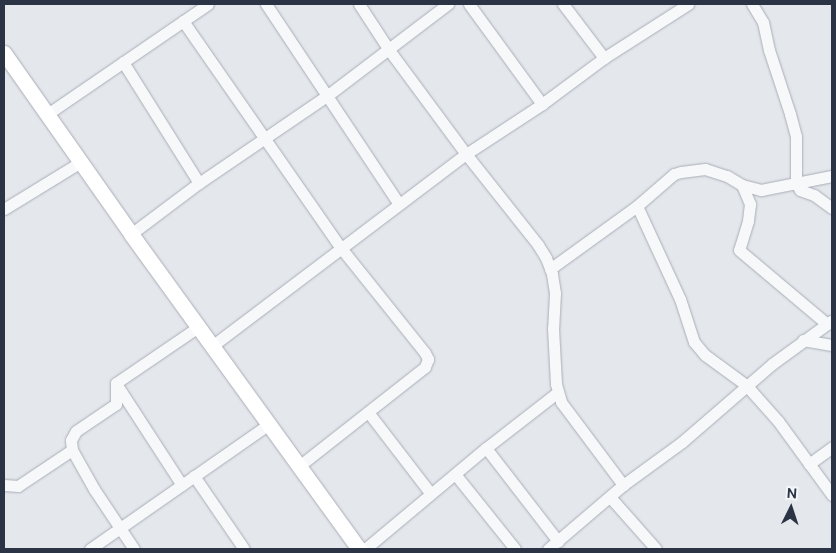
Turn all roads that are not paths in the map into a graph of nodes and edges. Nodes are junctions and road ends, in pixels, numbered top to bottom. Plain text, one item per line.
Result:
1 (208, 4) edge
2 (266, 4) edge
3 (359, 4) edge
4 (448, 4) edge
5 (469, 4) edge
6 (563, 4) edge
7 (688, 4) edge
8 (752, 4) edge
9 (183, 21) junction
10 (390, 50) junction
11 (4, 53) edge
12 (604, 58) junction
13 (123, 62) junction
14 (328, 95) junction
15 (542, 104) junction
16 (46, 115) junction
17 (263, 139) junction
18 (466, 154) junction
19 (80, 162) junction
20 (832, 176) edge
21 (199, 183) junction
22 (796, 183) junction
23 (742, 185) junction
24 (399, 204) junction
25 (637, 206) junction
26 (832, 208) edge
27 (4, 209) edge
28 (131, 234) junction
29 (341, 248) junction
30 (550, 269) junction
31 (830, 322) edge
32 (198, 327) junction
33 (803, 340) junction
34 (832, 345) edge
35 (212, 346) junction
36 (116, 383) junction
37 (746, 385) junction
38 (558, 392) junction
39 (368, 412) junction
40 (268, 425) junction
41 (832, 447) edge
42 (486, 448) junction
43 (72, 450) junction
44 (809, 464) junction
45 (298, 466) junction
46 (455, 474) junction
47 (194, 476) junction
48 (4, 485) edge
49 (182, 485) junction
50 (623, 485) junction
51 (431, 494) junction
52 (832, 495) edge
53 (610, 497) junction
54 (120, 528) junction
55 (558, 541) junction
56 (90, 549) edge
57 (134, 549) edge
58 (244, 549) edge
59 (359, 549) edge
60 (366, 549) edge
61 (514, 549) edge
62 (548, 549) edge
63 (656, 549) edge

1 - 9 street
2 - 14 street
3 - 10 street
4 - 10 street
5 - 15 street
6 - 12 street
7 - 12 street
8 - 22 street
9 - 13 street
9 - 17 street
10 - 14 street
10 - 18 street
11 - 16 street
12 - 15 street
13 - 16 street
13 - 21 street
14 - 17 street
14 - 24 street
15 - 18 street
16 - 19 street
17 - 21 street
17 - 29 street
18 - 24 street
18 - 30 street
19 - 27 street
19 - 28 street
20 - 22 street
21 - 28 street
22 - 23 street
22 - 26 street
23 - 25 street
23 - 31 street
24 - 29 street
25 - 30 street
25 - 37 street
28 - 32 street
29 - 35 street
29 - 39 street
30 - 38 street
31 - 33 street
32 - 35 street
32 - 36 street
33 - 34 street
33 - 37 street
35 - 40 street
36 - 43 street
36 - 49 street
37 - 44 street
37 - 50 street
38 - 42 street
38 - 50 street
39 - 45 street
39 - 51 street
40 - 45 street
40 - 47 street
41 - 44 street
42 - 46 street
42 - 55 street
43 - 48 street
43 - 54 street
44 - 52 street
45 - 59 street
46 - 51 street
46 - 61 street
47 - 49 street
47 - 58 street
49 - 54 street
50 - 53 street
51 - 60 street
53 - 55 street
53 - 63 street
54 - 56 street
54 - 57 street
55 - 62 street

